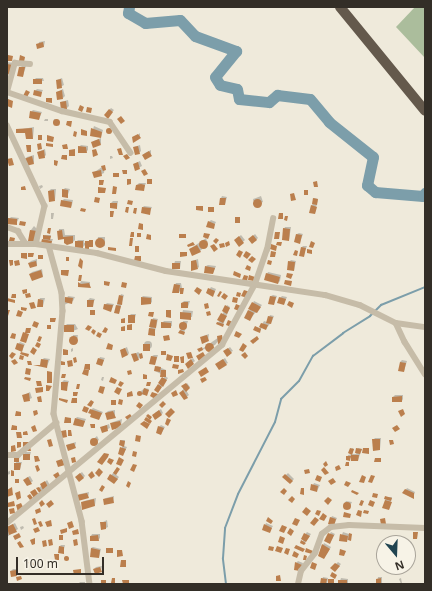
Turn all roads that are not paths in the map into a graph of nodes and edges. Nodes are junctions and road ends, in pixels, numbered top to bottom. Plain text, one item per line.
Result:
1 (340, 7) edge
2 (30, 64) dead end
3 (7, 92) edge
4 (425, 111) edge
5 (7, 125) edge
6 (132, 153) dead end
7 (273, 219) dead end
8 (7, 227) edge
9 (7, 244) edge
10 (26, 244) junction
11 (36, 244) junction
12 (49, 246) junction
13 (255, 284) junction
14 (396, 323) junction
15 (425, 327) edge
16 (425, 374) edge
17 (56, 424) junction
18 (7, 455) edge
19 (70, 473) junction
20 (7, 523) edge
21 (425, 528) edge
22 (90, 584) edge
23 (298, 584) edge

1 - 4 highway
2 - 3 street
3 - 6 street
5 - 11 street
7 - 13 street
8 - 10 street
9 - 10 street
10 - 11 street
11 - 12 street
12 - 13 street
12 - 17 street
13 - 14 street
13 - 19 street
14 - 15 street
14 - 16 street
17 - 18 street
17 - 19 street
19 - 20 street
19 - 22 street
21 - 23 street

